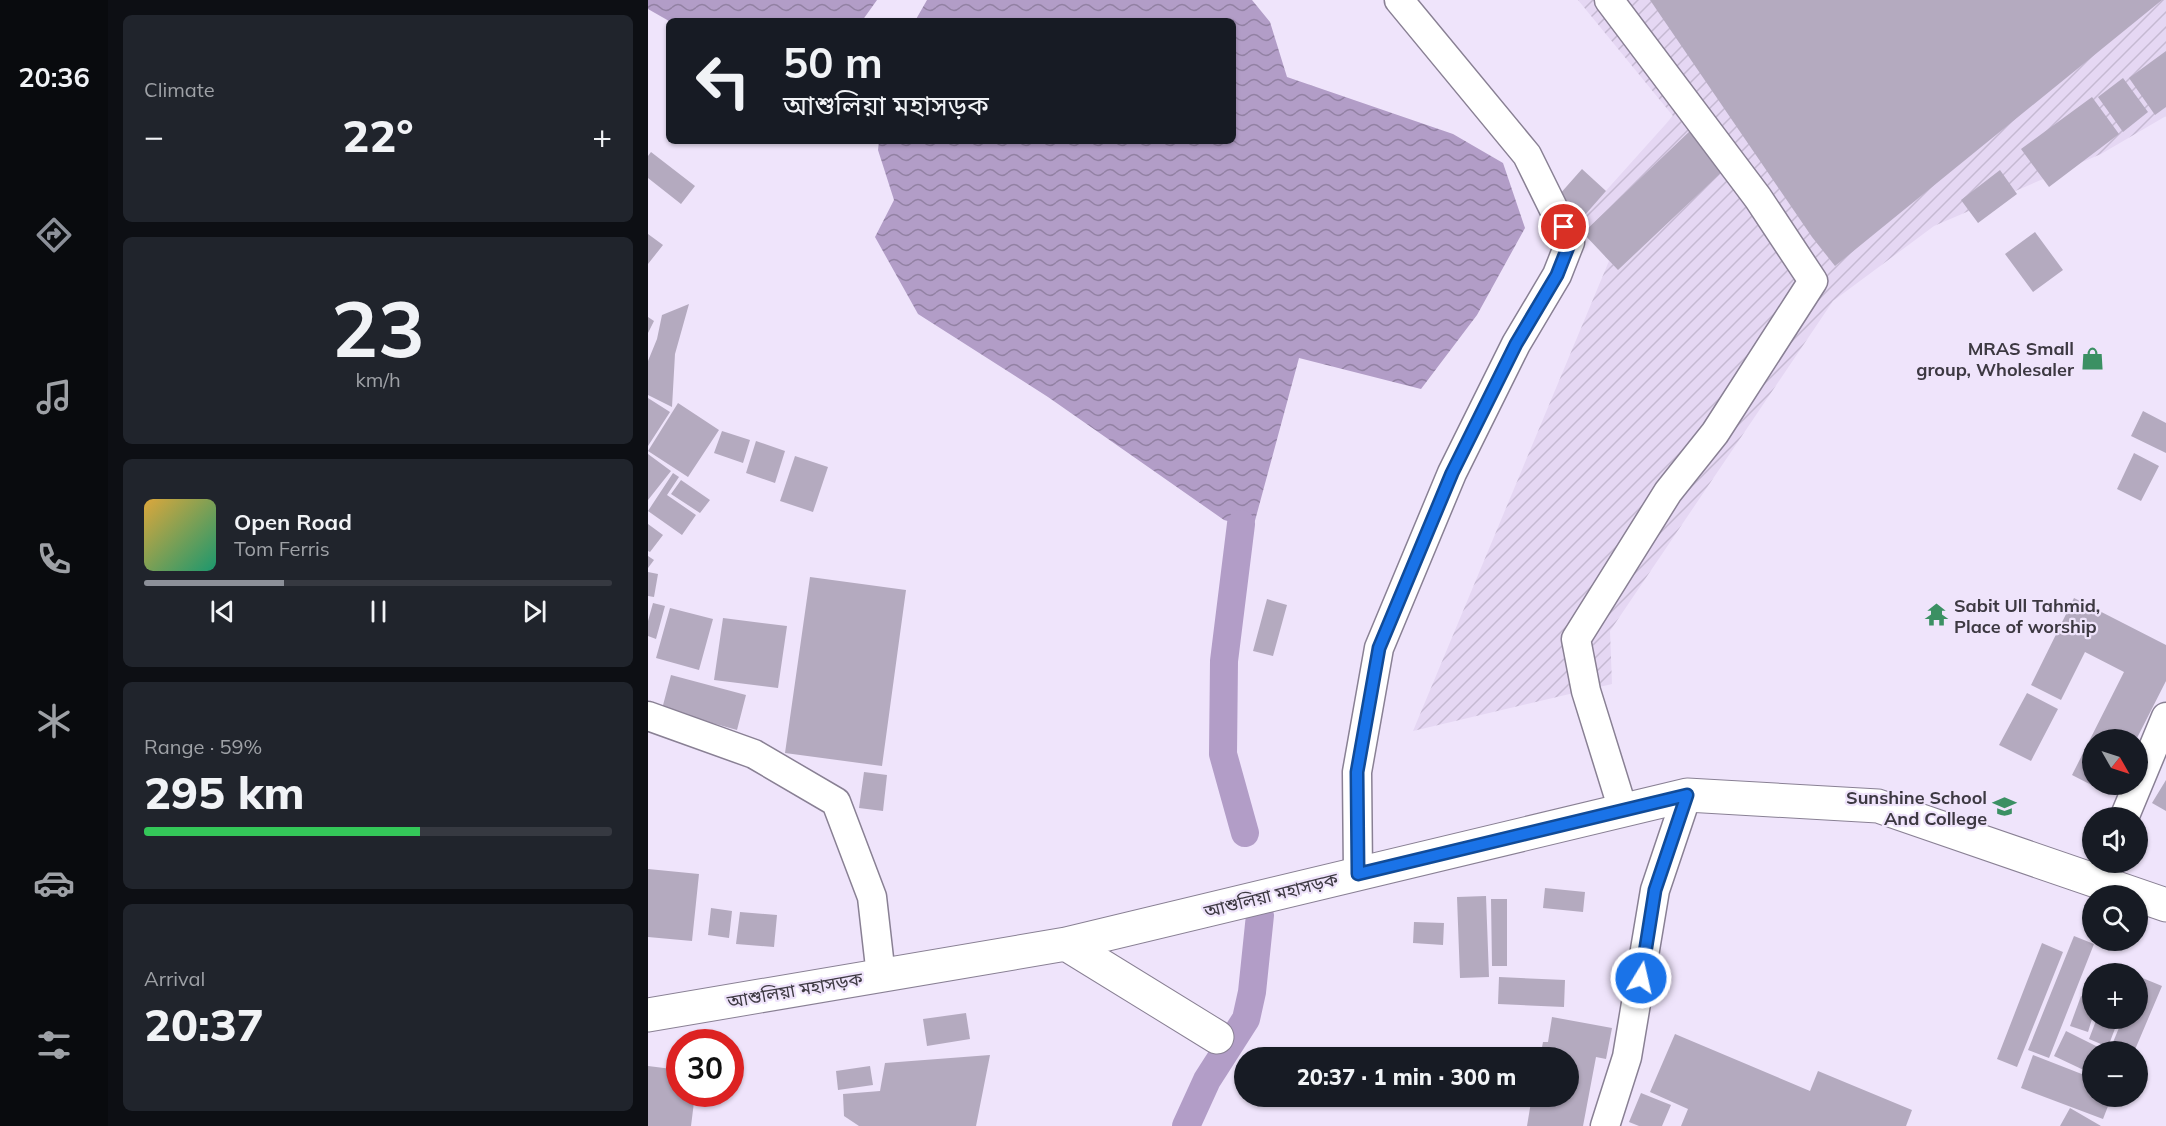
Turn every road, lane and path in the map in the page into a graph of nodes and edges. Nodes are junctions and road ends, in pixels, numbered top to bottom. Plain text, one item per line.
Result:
1 (1399, 0) edge
2 (1609, 0) edge
3 (648, 716) edge
4 (2166, 717) edge
5 (1687, 795) junction
6 (2129, 807) edge
7 (1623, 810) junction
8 (2082, 866) edge
9 (2103, 873) edge
10 (1358, 874) junction
11 (2166, 905) edge
12 (1066, 944) junction
13 (881, 976) junction
14 (648, 1015) edge
15 (1217, 1038) dead end
16 (1605, 1126) edge

1 - 10 street
2 - 7 street
3 - 13 street
4 - 6 street
5 - 7 highway, আশুলিয়া মহাসড়ক
5 - 8 highway, আশুলিয়া মহাসড়ক
5 - 16 street
7 - 10 highway, আশুলিয়া মহাসড়ক
9 - 11 highway, আশুলিয়া মহাসড়ক
10 - 12 highway, আশুলিয়া মহাসড়ক
12 - 13 highway, আশুলিয়া মহাসড়ক
12 - 15 highway
13 - 14 highway, আশুলিয়া মহাসড়ক

